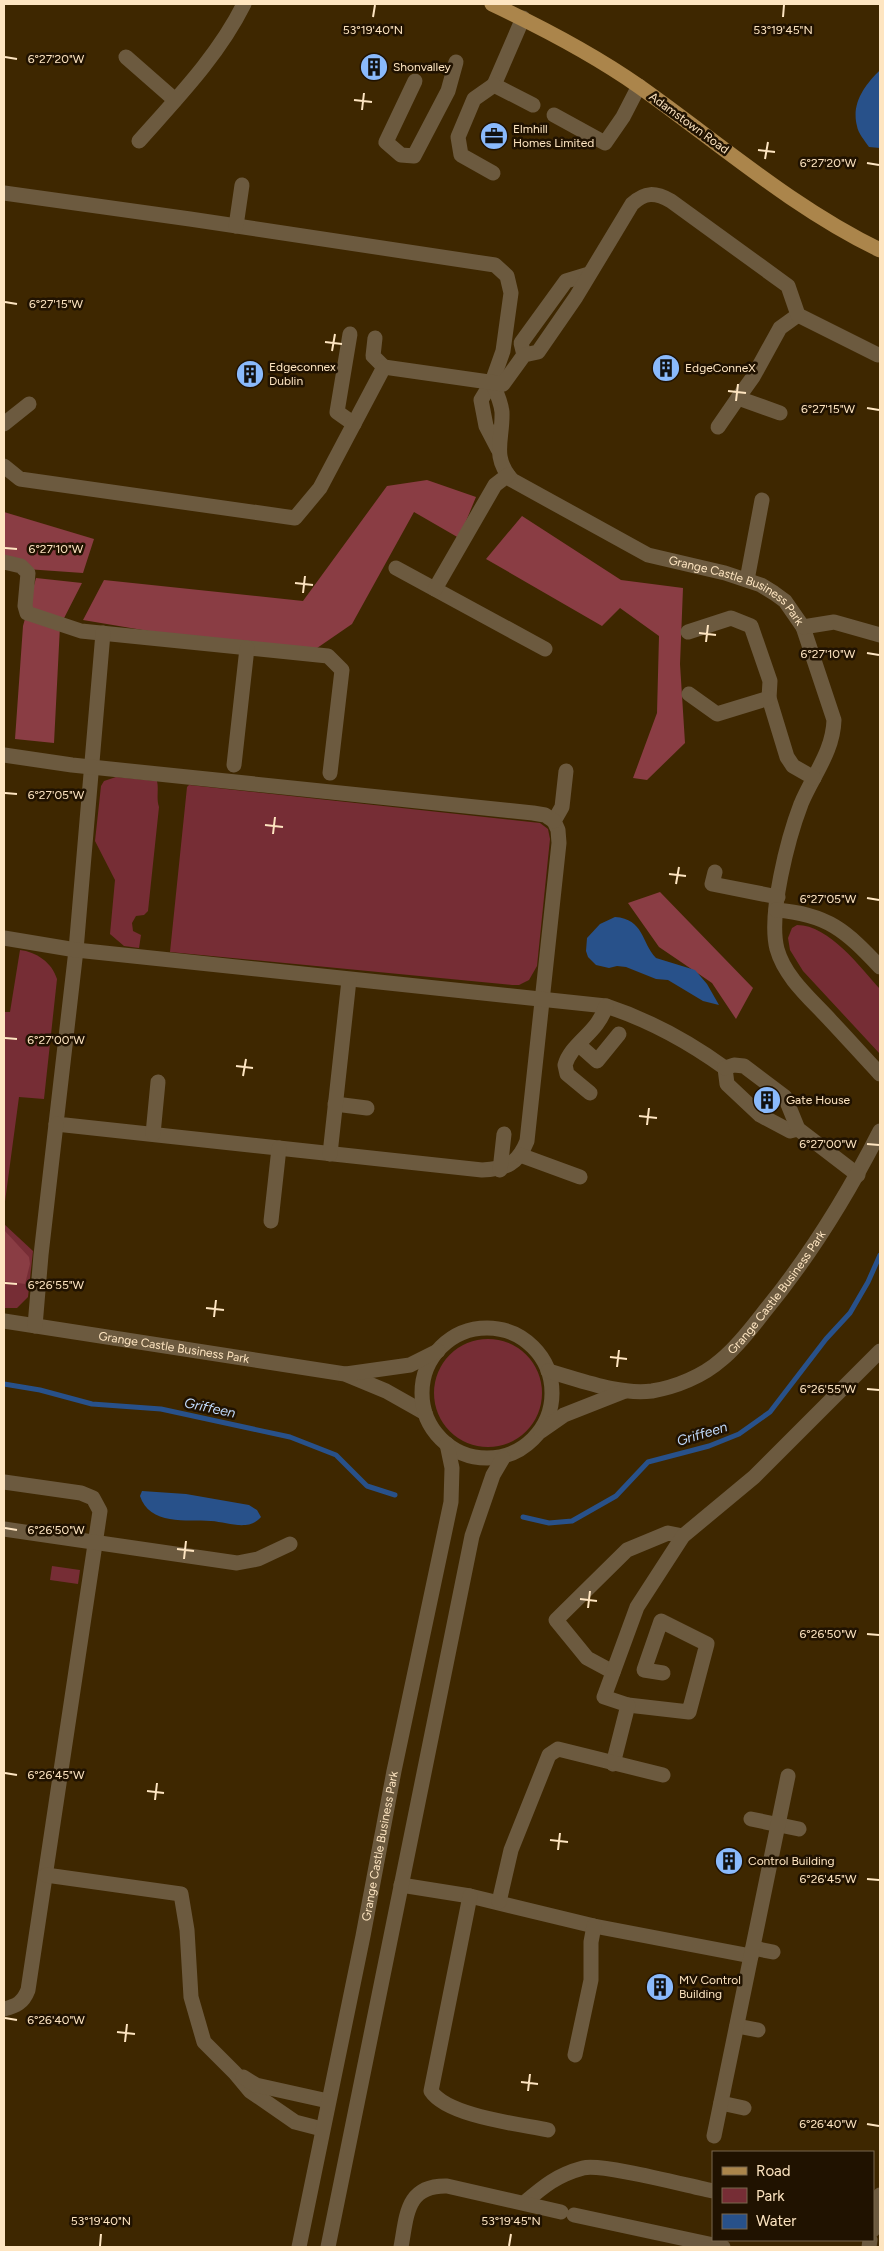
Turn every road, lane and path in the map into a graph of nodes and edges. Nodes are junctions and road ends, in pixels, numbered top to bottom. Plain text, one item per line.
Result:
1 (244, 4) edge
2 (492, 4) edge
3 (523, 18) junction
4 (126, 57) dead end
5 (456, 62) dead end
6 (416, 81) dead end
7 (494, 85) junction
8 (639, 86) junction
9 (175, 100) junction
10 (533, 104) dead end
11 (554, 115) dead end
12 (139, 141) dead end
13 (493, 173) dead end
14 (242, 186) dead end
15 (4, 193) edge
16 (236, 226) junction
17 (880, 250) edge
18 (798, 315) junction
19 (350, 334) dead end
20 (375, 338) dead end
21 (878, 356) dead end
22 (384, 367) junction
23 (492, 382) junction
24 (738, 398) junction
25 (29, 404) dead end
26 (780, 412) dead end
27 (4, 424) edge
28 (354, 424) junction
29 (718, 427) dead end
30 (4, 466) edge
31 (508, 474) junction
32 (762, 500) dead end
33 (4, 562) edge
34 (396, 568) dead end
35 (747, 580) junction
36 (435, 589) junction
37 (803, 627) junction
38 (688, 632) dead end
39 (103, 633) junction
40 (880, 635) edge
41 (246, 648) junction
42 (545, 649) dead end
43 (689, 694) dead end
44 (769, 698) junction
45 (4, 755) edge
46 (234, 765) dead end
47 (91, 766) junction
48 (566, 771) dead end
49 (330, 773) dead end
50 (814, 778) junction
51 (554, 821) junction
52 (715, 872) dead end
53 (777, 903) junction
54 (4, 938) edge
55 (76, 950) junction
56 (880, 967) edge
57 (349, 980) junction
58 (542, 999) junction
59 (606, 1006) junction
60 (620, 1034) dead end
61 (579, 1045) junction
62 (725, 1068) junction
63 (880, 1074) edge
64 (158, 1082) dead end
65 (590, 1093) dead end
66 (335, 1104) junction
67 (367, 1108) dead end
68 (56, 1124) junction
69 (798, 1130) junction
70 (880, 1130) edge
71 (153, 1134) junction
72 (504, 1134) dead end
73 (279, 1148) junction
74 (330, 1154) junction
75 (520, 1155) junction
76 (500, 1170) junction
77 (858, 1175) junction
78 (580, 1177) dead end
79 (271, 1221) dead end
80 (4, 1321) edge
81 (35, 1326) junction
82 (438, 1351) junction
83 (880, 1351) edge
84 (548, 1371) junction
85 (345, 1374) junction
86 (625, 1391) junction
87 (425, 1413) junction
88 (540, 1432) junction
89 (447, 1444) junction
90 (503, 1458) junction
91 (4, 1482) edge
92 (4, 1530) edge
93 (683, 1536) junction
94 (95, 1542) junction
95 (290, 1544) dead end
96 (613, 1672) junction
97 (663, 1673) dead end
98 (628, 1705) junction
99 (613, 1764) junction
100 (663, 1776) dead end
101 (788, 1776) dead end
102 (751, 1819) dead end
103 (778, 1824) junction
104 (799, 1829) dead end
105 (46, 1875) junction
106 (401, 1885) junction
107 (470, 1896) junction
108 (499, 1902) junction
109 (594, 1926) junction
110 (752, 1952) junction
111 (773, 1952) dead end
112 (4, 2009) edge
113 (737, 2026) junction
114 (758, 2030) dead end
115 (575, 2055) dead end
116 (236, 2073) junction
117 (328, 2101) junction
118 (721, 2103) junction
119 (744, 2108) dead end
120 (322, 2130) junction
121 (548, 2130) dead end
122 (714, 2136) dead end
123 (712, 2191) edge
124 (880, 2195) edge
125 (524, 2203) junction
126 (874, 2222) edge
127 (299, 2247) edge
128 (328, 2247) edge
129 (401, 2247) edge
130 (723, 2247) edge

1 - 9 street
2 - 3 main road, Adamstown Road
3 - 7 street
3 - 8 main road, Adamstown Road
4 - 9 street
5 - 6 street
7 - 10 street
7 - 13 street
8 - 11 street
8 - 17 main road, Adamstown Road
9 - 12 street
14 - 16 street
15 - 16 street
16 - 23 street, Grange Castle Business Park
18 - 21 street
18 - 23 street
18 - 24 street
19 - 28 street
20 - 22 street
22 - 23 street
22 - 28 street
23 - 31 street, Grange Castle Business Park
24 - 26 street
24 - 29 street
25 - 27 street
28 - 30 street
31 - 35 street, Grange Castle Business Park
31 - 36 street
32 - 35 street
33 - 39 street
34 - 36 street
35 - 37 street, Grange Castle Business Park
36 - 42 street
37 - 40 street
37 - 50 street, Grange Castle Business Park
38 - 44 street
39 - 41 street
39 - 47 street
41 - 46 street
41 - 49 street
43 - 44 street
44 - 50 street
45 - 47 street
47 - 51 street
47 - 55 street
48 - 51 street
50 - 53 street, Grange Castle Business Park
51 - 58 street
52 - 53 street
53 - 56 street
53 - 63 street, Grange Castle Business Park
54 - 55 street
55 - 57 street
55 - 68 street
57 - 58 street
57 - 66 street
58 - 59 street
58 - 75 street
59 - 61 street
59 - 62 street
60 - 61 street
61 - 65 street
62 - 69 street
62 - 69 street
64 - 71 street
66 - 67 street
66 - 74 street
68 - 71 street
68 - 81 street
69 - 77 street
70 - 77 street, Grange Castle Business Park
71 - 73 street
72 - 76 street
73 - 74 street
73 - 79 street
74 - 76 street
75 - 76 street
75 - 78 street
77 - 86 street, Grange Castle Business Park
80 - 81 street, Grange Castle Business Park
81 - 85 street, Grange Castle Business Park
82 - 84 street
82 - 85 street, Grange Castle Business Park
82 - 87 street
83 - 93 street
84 - 86 street, Grange Castle Business Park
84 - 88 street
85 - 87 street, Grange Castle Business Park
86 - 88 street, Grange Castle Business Park
87 - 89 street
88 - 90 street
89 - 90 street
89 - 117 street, Grange Castle Business Park
90 - 106 street
91 - 94 street
92 - 94 street
93 - 96 street
93 - 96 street
94 - 95 street
94 - 105 street
96 - 98 street
97 - 98 street
98 - 99 street
99 - 100 street
99 - 108 street
101 - 103 street
102 - 103 street
103 - 104 street
103 - 110 street
105 - 112 street
105 - 116 street
106 - 107 street
106 - 128 street
107 - 108 street
107 - 121 street
108 - 109 street
109 - 110 street
109 - 115 street
110 - 111 street
110 - 113 street
113 - 114 street
113 - 118 street
116 - 117 street
116 - 120 street
117 - 120 street, Grange Castle Business Park
118 - 119 street
118 - 122 street
120 - 127 street, Grange Castle Business Park
123 - 125 street
124 - 126 street
125 - 129 street
125 - 130 street

